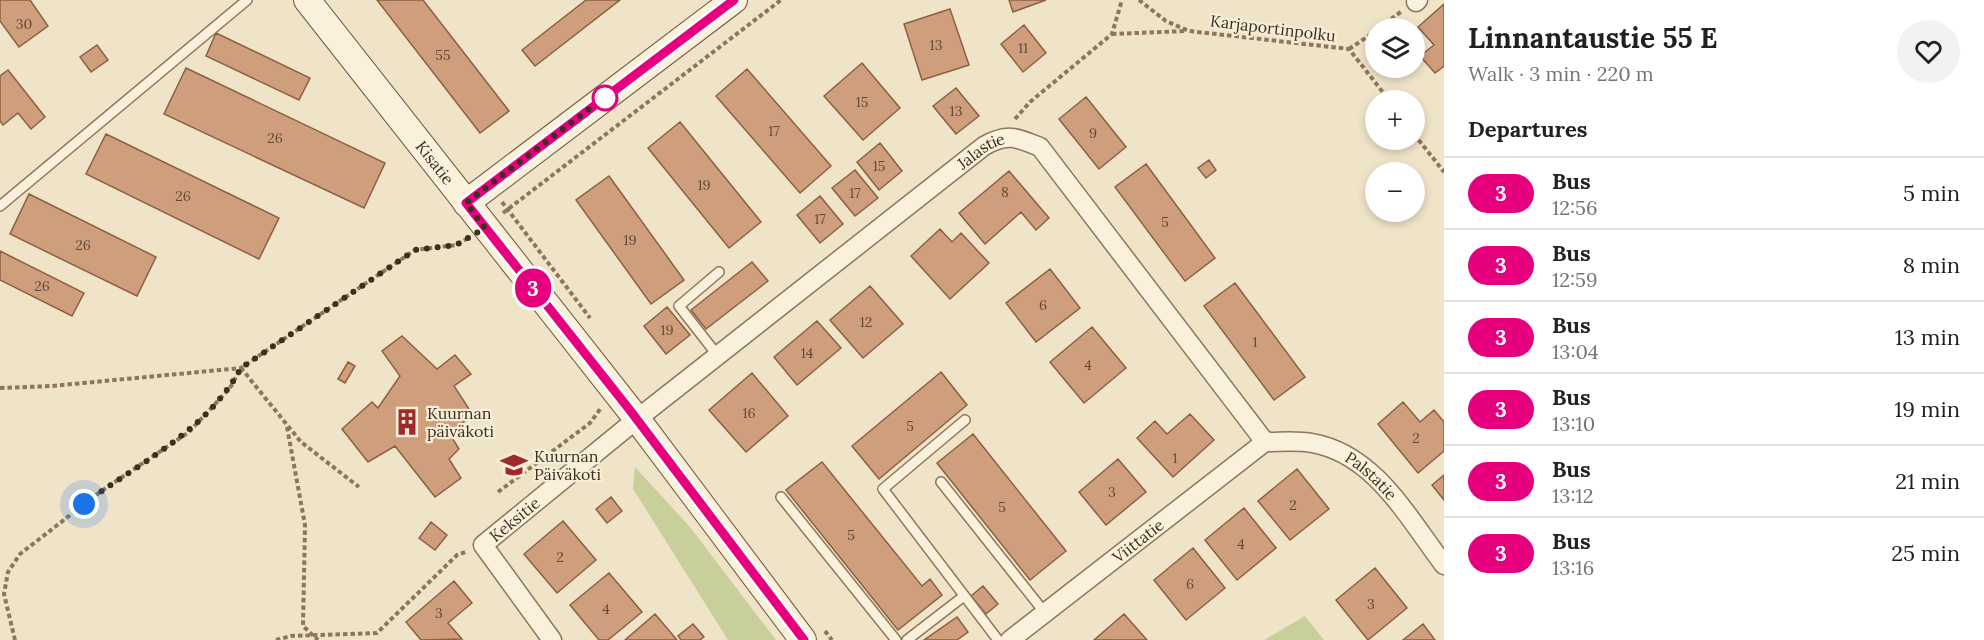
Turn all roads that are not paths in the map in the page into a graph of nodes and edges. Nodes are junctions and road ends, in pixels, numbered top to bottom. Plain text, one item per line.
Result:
1 (247, 0) edge
2 (306, 0) edge
3 (734, 0) edge
4 (466, 203) junction
5 (0, 206) edge
6 (719, 272) dead end
7 (717, 356) junction
8 (637, 419) junction
9 (965, 420) dead end
10 (1265, 442) junction
11 (941, 482) dead end
12 (781, 497) dead end
13 (1444, 565) edge
14 (964, 596) junction
15 (1045, 614) junction
16 (552, 640) edge
17 (803, 640) edge
18 (896, 640) edge
19 (907, 640) edge
20 (998, 640) edge
21 (1010, 640) edge

1 - 5 lane
2 - 4 street, Kisatie
3 - 4 street
4 - 8 street, Kisatie
6 - 7 lane
7 - 8 street, Jalastie
7 - 10 street, Jalastie
8 - 16 street, Keksitie
8 - 17 street, Kisatie
9 - 14 lane
10 - 13 street, Palstatie
10 - 15 street, Viittatie
11 - 15 lane
12 - 18 lane
14 - 19 lane
14 - 20 lane
15 - 21 street, Viittatie

